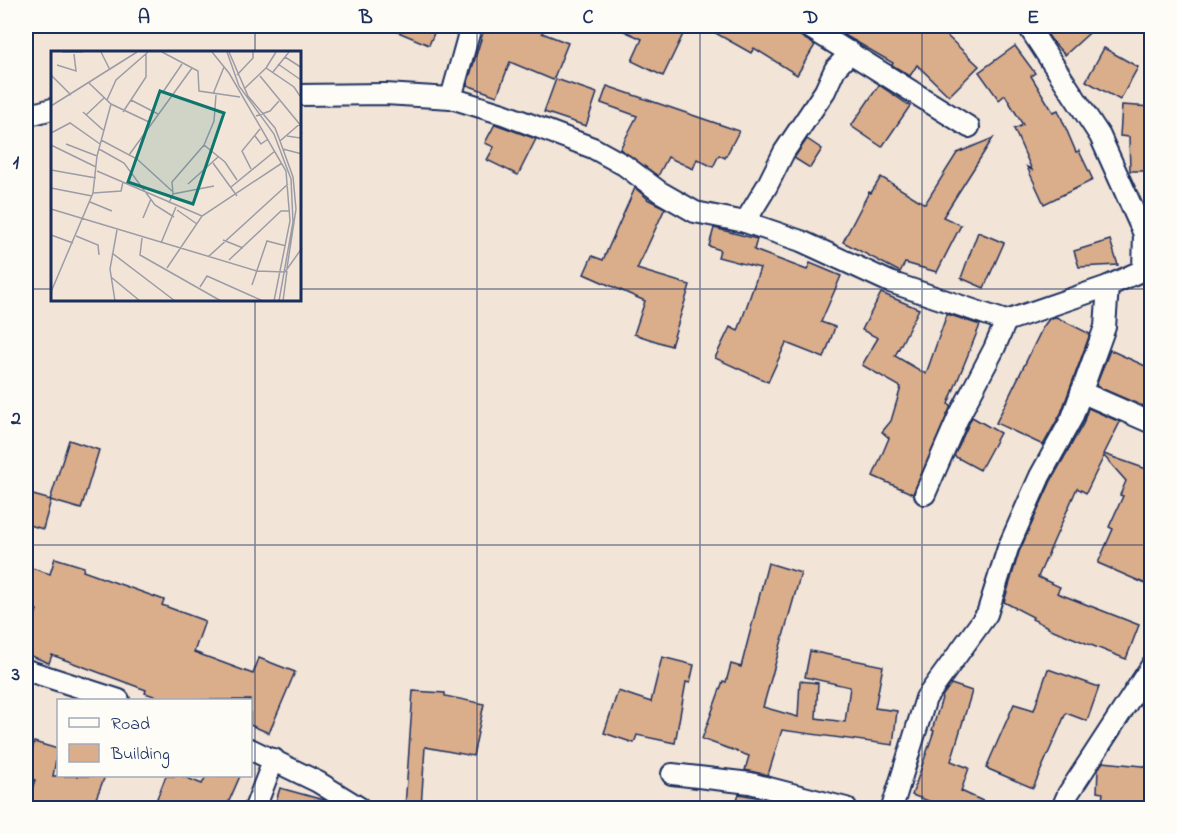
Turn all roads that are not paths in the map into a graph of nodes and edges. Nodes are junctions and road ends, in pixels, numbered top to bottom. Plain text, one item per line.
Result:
1 (471, 26) edge
2 (807, 26) edge
3 (1028, 26) edge
4 (851, 52) junction
5 (302, 95) edge
6 (451, 98) junction
7 (51, 108) edge
8 (26, 116) edge
9 (969, 127) dead end
10 (745, 222) junction
11 (1147, 271) edge
12 (1108, 286) junction
13 (1006, 321) junction
14 (1081, 392) junction
15 (1152, 423) edge
16 (925, 494) dead end
17 (1152, 665) edge
18 (26, 670) edge
19 (116, 699) edge
20 (252, 750) edge
21 (274, 759) junction
22 (672, 774) dead end
23 (255, 808) edge
24 (360, 808) edge
25 (846, 808) edge
26 (891, 808) edge
27 (1062, 808) edge

1 - 6 street
2 - 4 street
3 - 11 street
4 - 9 street
4 - 10 street
5 - 6 street
6 - 10 street
7 - 8 street
10 - 13 street
11 - 12 street
12 - 13 street
12 - 14 street
13 - 16 street
14 - 15 street
14 - 26 street
17 - 27 street
18 - 19 street
20 - 21 street
21 - 23 street
21 - 24 street
22 - 25 street

